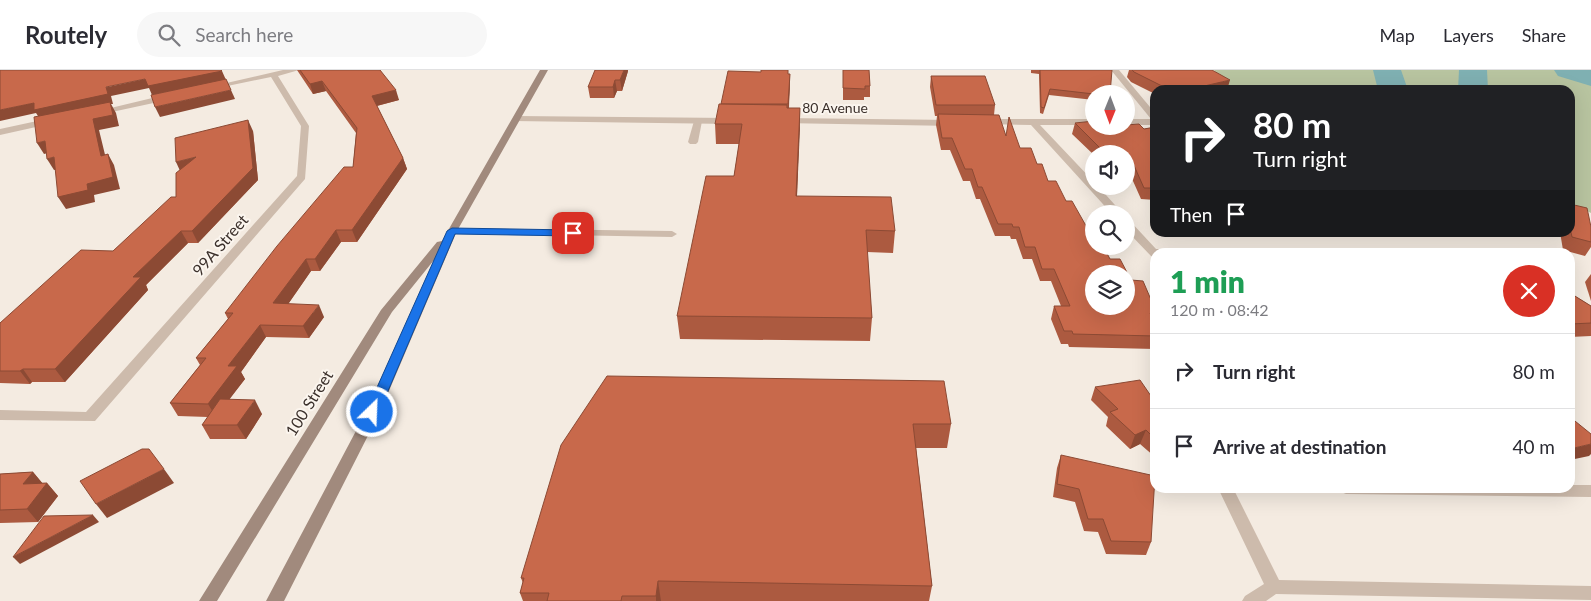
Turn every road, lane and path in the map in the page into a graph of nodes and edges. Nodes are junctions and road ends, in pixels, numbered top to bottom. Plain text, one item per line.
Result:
1 (295, 70) edge
2 (544, 70) edge
3 (1115, 70) edge
4 (273, 74) junction
5 (205, 89) edge
6 (175, 95) edge
7 (88, 114) edge
8 (1150, 114) edge
9 (516, 119) junction
10 (58, 120) edge
11 (1150, 120) edge
12 (698, 121) junction
13 (736, 121) edge
14 (775, 121) edge
15 (1135, 121) edge
16 (1034, 122) junction
17 (1085, 122) edge
18 (0, 132) edge
19 (693, 142) dead end
20 (1110, 205) edge
21 (452, 231) junction
22 (1135, 233) edge
23 (672, 234) dead end
24 (1150, 249) edge
25 (0, 415) edge
26 (1575, 491) edge
27 (1591, 491) edge
28 (1228, 493) edge
29 (1274, 587) junction
30 (1591, 594) edge
31 (208, 601) edge
32 (275, 601) edge
33 (1251, 601) edge

1 - 4 street
2 - 9 main road, 100 Street
3 - 8 street
4 - 5 street
4 - 25 street, 99A Street
6 - 7 street
9 - 12 street
9 - 21 main road, 100 Street
10 - 18 street
11 - 15 street
12 - 13 street
12 - 19 street
14 - 16 street, 80 Avenue
16 - 17 street, 80 Avenue
16 - 20 street
21 - 23 street
21 - 31 main road, 100 Street
21 - 32 main road, 100 Street
22 - 24 street
26 - 27 street
28 - 29 street
29 - 30 street
29 - 33 street

